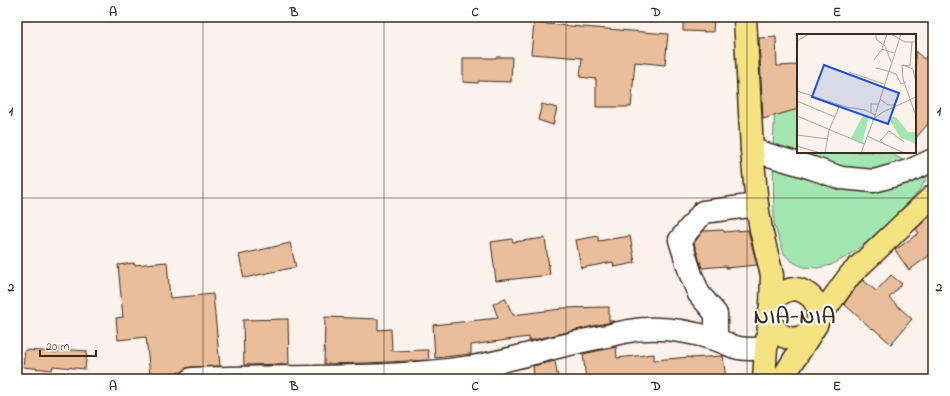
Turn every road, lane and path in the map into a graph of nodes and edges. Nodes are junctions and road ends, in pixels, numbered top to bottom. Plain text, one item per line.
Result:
1 (745, 17) edge
2 (752, 150) junction
3 (933, 160) edge
4 (933, 196) edge
5 (757, 206) junction
6 (772, 275) junction
7 (850, 275) junction
8 (802, 291) junction
9 (771, 311) junction
10 (816, 325) junction
11 (716, 339) junction
12 (766, 348) junction
13 (347, 378) edge
14 (192, 379) edge
15 (764, 379) edge
16 (782, 379) edge

1 - 2 main road
2 - 3 street
2 - 5 main road
4 - 7 main road
5 - 6 main road
5 - 11 street
6 - 8 main road
6 - 9 main road
7 - 8 main road
7 - 10 main road
8 - 9 main road
8 - 10 main road
9 - 10 main road
9 - 12 main road
10 - 16 main road
11 - 12 street
11 - 13 street
12 - 15 main road
13 - 14 street

